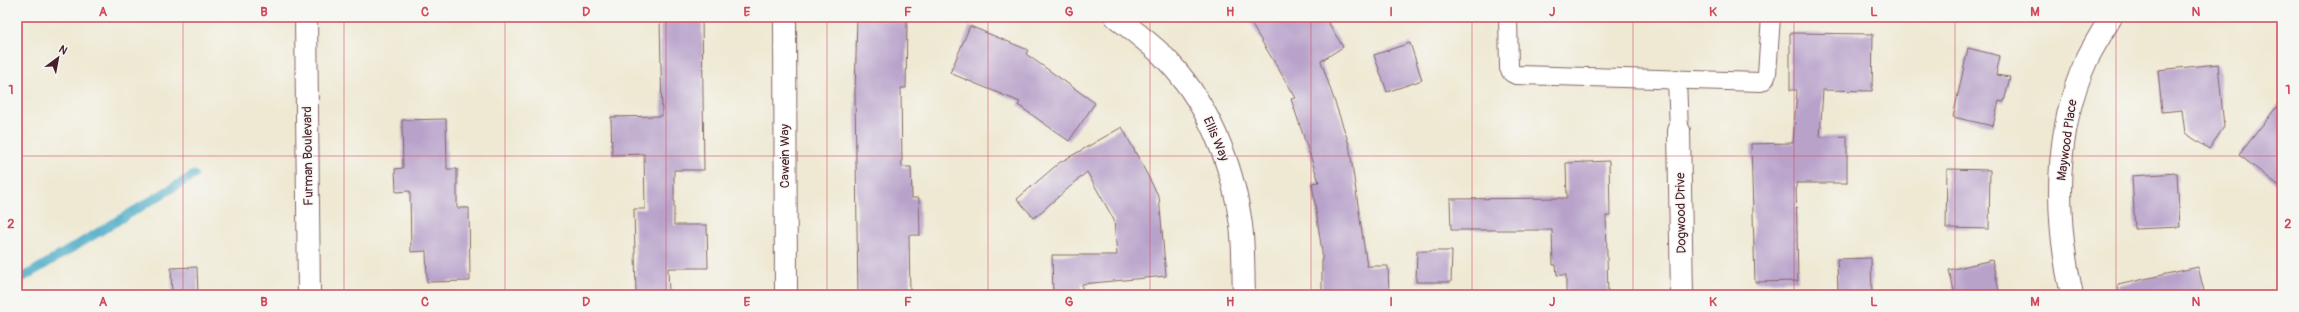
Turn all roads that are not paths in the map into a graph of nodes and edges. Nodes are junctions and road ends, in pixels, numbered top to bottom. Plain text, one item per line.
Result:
1 (306, 17) edge
2 (785, 17) edge
3 (1116, 17) edge
4 (1508, 17) edge
5 (1771, 17) edge
6 (2111, 17) edge
7 (1677, 79) junction
8 (1679, 131) joint
9 (310, 295) edge
10 (786, 295) edge
11 (1244, 295) edge
12 (1682, 295) edge
13 (2072, 295) edge

1 - 9 street, Furman Boulevard
2 - 10 street, Cawein Way
3 - 11 street, Ellis Way
4 - 7 lane
5 - 7 lane
6 - 13 street, Maywood Place
7 - 8 lane
8 - 12 street, Dogwood Drive

